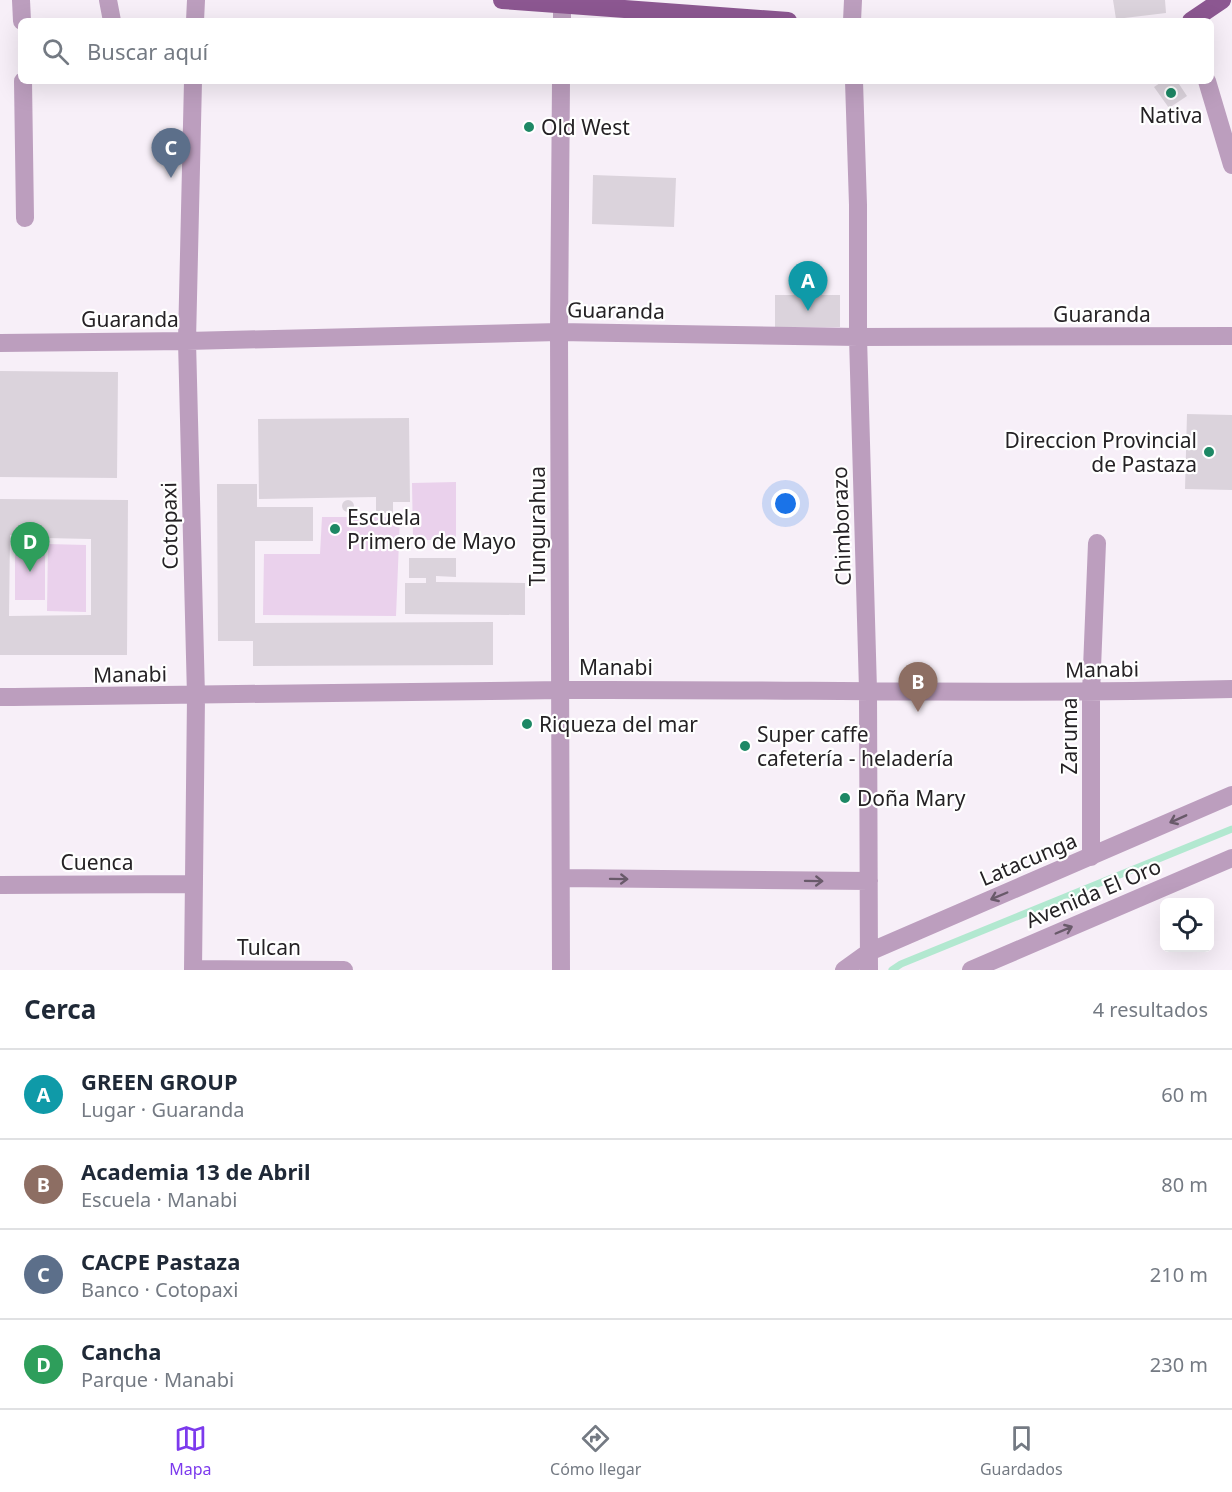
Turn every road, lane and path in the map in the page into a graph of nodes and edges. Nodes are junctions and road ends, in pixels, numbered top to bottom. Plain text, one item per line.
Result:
1 (21, 0) edge
2 (108, 0) edge
3 (196, 0) edge
4 (502, 0) edge
5 (853, 0) edge
6 (1222, 0) edge
7 (562, 9) edge
8 (22, 18) edge
9 (111, 18) edge
10 (195, 18) edge
11 (732, 18) edge
12 (852, 18) edge
13 (1195, 18) edge
14 (23, 84) edge
15 (193, 84) edge
16 (561, 84) edge
17 (854, 84) edge
18 (1208, 84) edge
19 (1232, 165) edge
20 (25, 218) dead end
21 (559, 332) junction
22 (1232, 336) edge
23 (858, 337) junction
24 (187, 341) junction
25 (0, 343) edge
26 (1097, 543) dead end
27 (1232, 689) edge
28 (560, 690) junction
29 (867, 690) junction
30 (1091, 693) junction
31 (196, 696) junction
32 (0, 697) edge
33 (1232, 795) edge
34 (1091, 857) junction
35 (1232, 858) edge
36 (561, 878) junction
37 (869, 881) junction
38 (0, 885) edge
39 (194, 885) junction
40 (869, 962) edge
41 (193, 969) edge
42 (344, 970) edge
43 (561, 970) edge
44 (844, 970) edge
45 (971, 970) edge

1 - 8 street
2 - 9 street
3 - 10 street
4 - 7 main road
5 - 12 street
6 - 13 main road
7 - 11 main road
14 - 20 street
15 - 24 street, Cotopaxi
16 - 21 street, Tungurahua
17 - 23 street, Chimborazo
18 - 19 street
21 - 23 street, Guaranda
21 - 24 street, Guaranda
21 - 28 street, Tungurahua
22 - 23 street, Guaranda
23 - 29 street, Chimborazo
24 - 25 street, Guaranda
24 - 31 street, Cotopaxi
26 - 30 street, Zaruma
27 - 30 street, Manabi
28 - 29 street, Manabi
28 - 31 street, Manabi
28 - 36 street, Tungurahua
29 - 30 street, Manabi
29 - 37 street, Chimborazo
30 - 34 street, Zaruma
31 - 32 street, Manabi
31 - 39 street, Cotopaxi
33 -> 34 street, Latacunga
34 -> 40 street, Latacunga
45 -> 35 street, Avenida El Oro
36 -> 37 street
36 - 43 street, Tungurahua
37 - 40 street, Chimborazo
38 - 39 street, Cuenca
39 - 41 street, Cotopaxi
40 - 44 street, Latacunga
41 - 42 street, Tulcan

